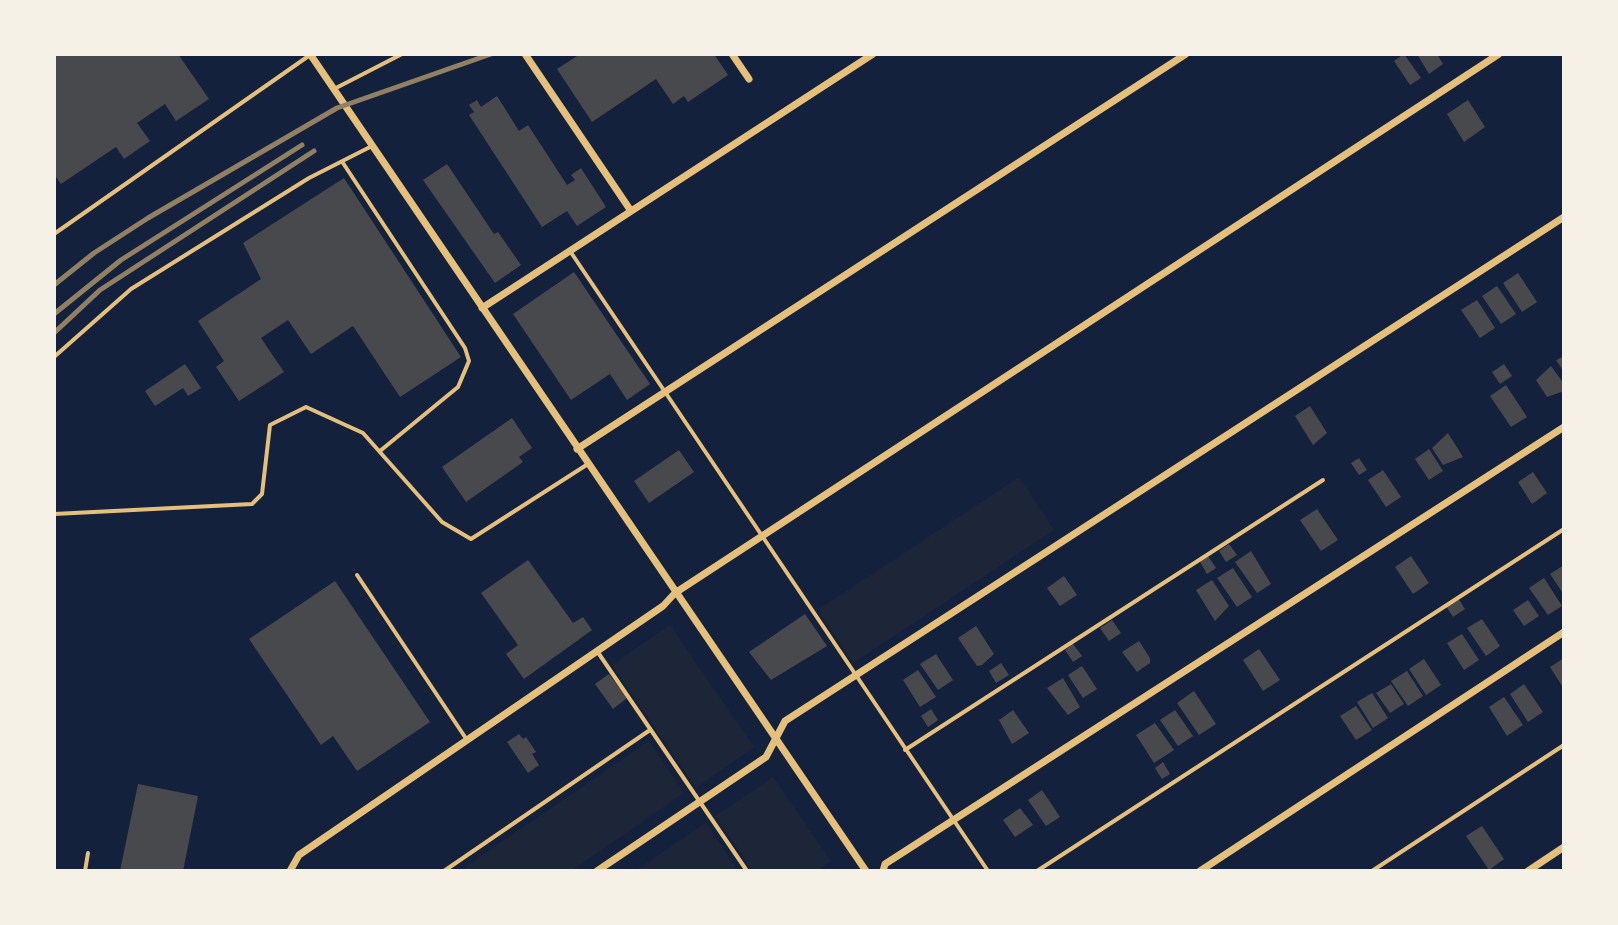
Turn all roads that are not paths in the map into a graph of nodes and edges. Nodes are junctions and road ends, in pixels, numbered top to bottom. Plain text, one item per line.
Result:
1 (310, 54) edge
2 (402, 54) edge
3 (525, 54) edge
4 (732, 54) edge
5 (873, 54) edge
6 (1186, 54) edge
7 (1499, 54) edge
8 (749, 79) dead end
9 (334, 89) junction
10 (372, 146) junction
11 (343, 163) junction
12 (631, 211) junction
13 (1564, 217) edge
14 (54, 234) edge
15 (570, 251) junction
16 (482, 308) junction
17 (54, 357) edge
18 (665, 392) junction
19 (1564, 427) edge
20 (577, 449) junction
21 (380, 451) junction
22 (588, 464) junction
23 (1323, 480) dead end
24 (54, 514) edge
25 (1564, 529) edge
26 (762, 536) junction
27 (357, 575) dead end
28 (675, 593) junction
29 (1564, 632) edge
30 (597, 651) junction
31 (855, 676) junction
32 (651, 730) junction
33 (775, 739) junction
34 (467, 740) junction
35 (1564, 745) edge
36 (905, 750) junction
37 (700, 801) junction
38 (953, 820) junction
39 (1564, 847) edge
40 (88, 853) dead end
41 (85, 871) edge
42 (290, 871) edge
43 (444, 871) edge
44 (597, 871) edge
45 (747, 871) edge
46 (866, 871) edge
47 (883, 871) edge
48 (988, 871) edge
49 (1037, 871) edge
50 (1200, 871) edge
51 (1372, 871) edge
52 (1528, 871) edge

1 - 9 street
1 - 14 lane
2 - 9 lane
3 - 12 street
4 - 8 street
5 - 12 street
6 - 18 street
7 - 26 street
9 - 10 street
10 - 11 lane
10 - 16 street
11 - 17 lane
11 - 21 lane
12 - 15 street
13 - 31 street
15 - 16 street
15 - 18 lane
16 - 20 street
18 - 20 street
18 - 26 lane
19 - 38 street
20 - 22 street
21 - 22 lane
21 - 24 lane
22 - 28 street
23 - 36 lane
25 - 49 lane
26 - 28 street
26 - 31 lane
27 - 34 lane
28 - 30 street
28 - 33 street
29 - 50 street
30 - 32 lane
30 - 34 street
31 - 33 street
31 - 36 lane
32 - 37 lane
32 - 43 lane
33 - 37 street
33 - 46 street
34 - 42 street
35 - 51 lane
36 - 38 lane
37 - 44 street
37 - 45 lane
38 - 47 street
38 - 48 lane
39 - 52 street
40 - 41 lane

